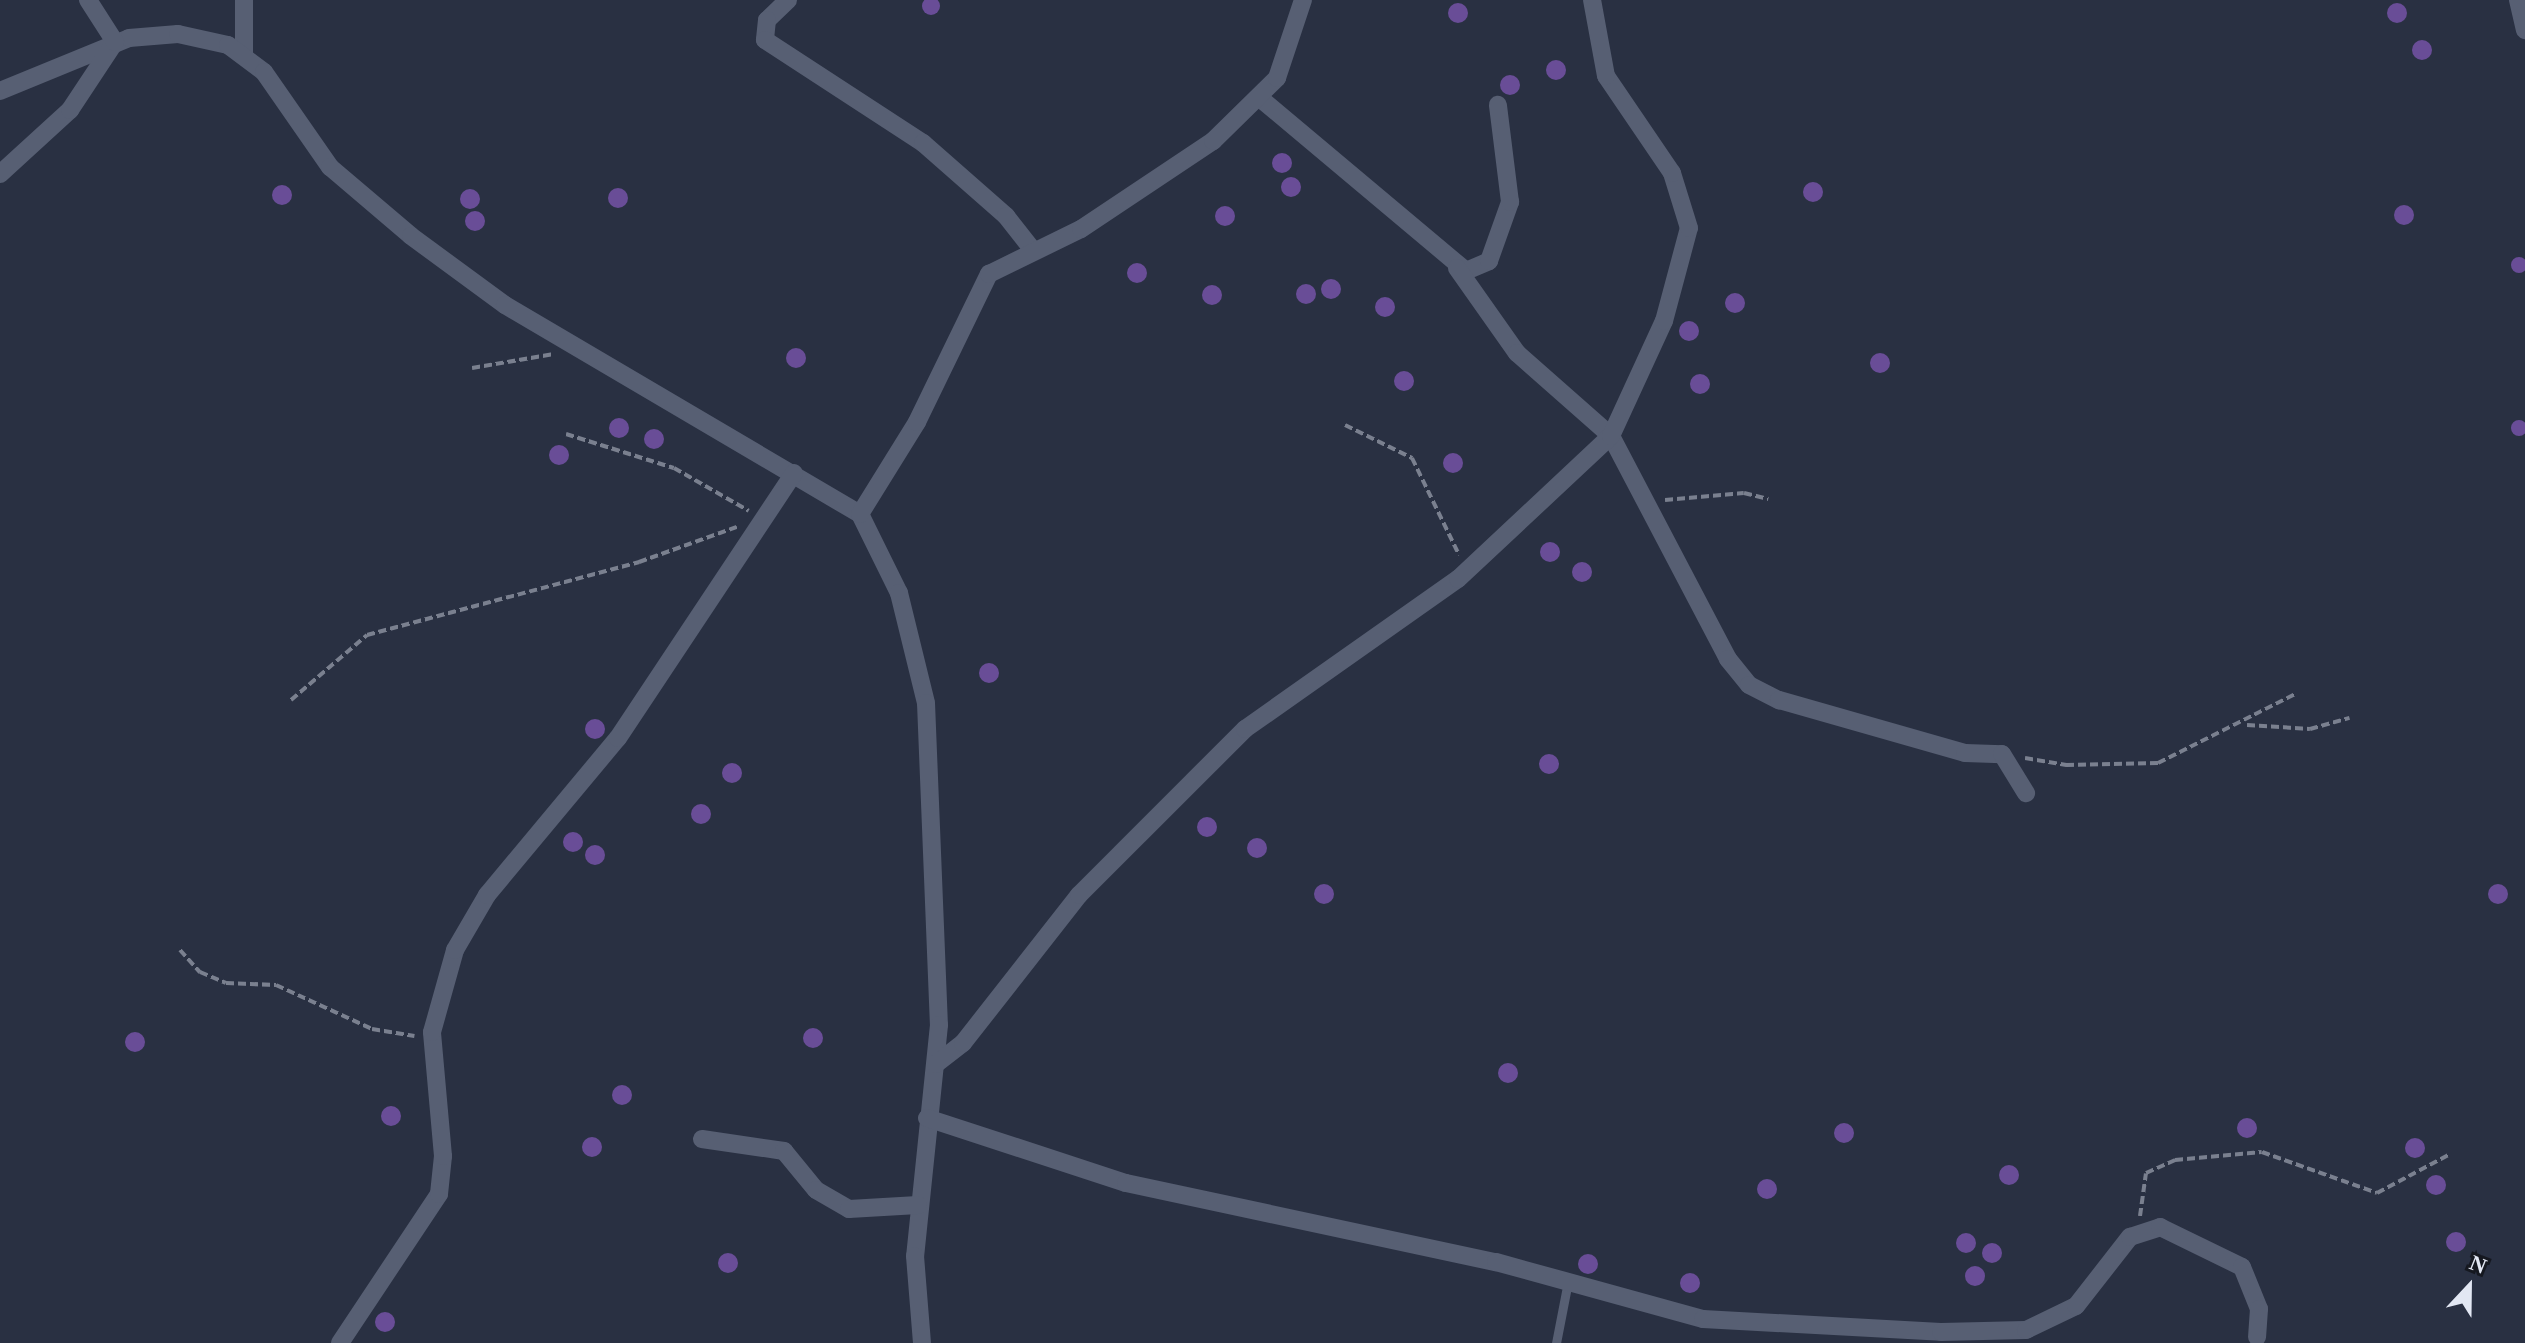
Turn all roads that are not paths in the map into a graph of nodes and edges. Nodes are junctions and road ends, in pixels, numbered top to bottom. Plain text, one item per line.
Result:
1 (88, 0) edge
2 (244, 0) edge
3 (788, 0) edge
4 (1303, 0) edge
5 (1592, 0) edge
6 (2518, 0) edge
7 (2525, 30) edge
8 (115, 42) junction
9 (244, 53) junction
10 (0, 91) edge
11 (1261, 99) junction
12 (1498, 105) dead end
13 (0, 174) edge
14 (1032, 249) junction
15 (1457, 268) junction
16 (1611, 436) junction
17 (794, 473) junction
18 (860, 514) junction
19 (2026, 793) dead end
20 (936, 1064) junction
21 (927, 1118) junction
22 (702, 1139) dead end
23 (918, 1205) junction
24 (1568, 1281) junction
25 (2257, 1337) dead end
26 (1960, 1338) edge
27 (348, 1340) edge
28 (922, 1343) edge
29 (1556, 1343) edge

1 - 8 street
2 - 9 street
3 - 14 street
4 - 11 street
5 - 16 street
6 - 7 street
8 - 9 street
8 - 10 street
8 - 13 street
9 - 17 street
11 - 14 street
11 - 15 street
12 - 15 street
14 - 18 street
15 - 16 street
16 - 19 street
16 - 20 street
17 - 18 street
17 - 27 street
18 - 20 street
20 - 21 street
21 - 23 street
21 - 24 street
22 - 23 street
23 - 28 street
24 - 26 street
24 - 29 lane
25 - 26 street

